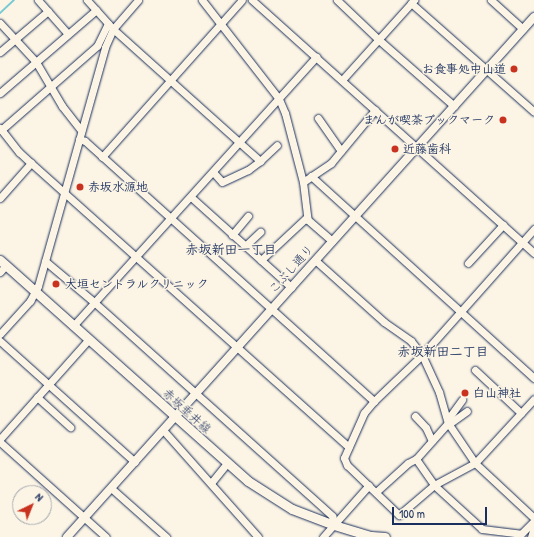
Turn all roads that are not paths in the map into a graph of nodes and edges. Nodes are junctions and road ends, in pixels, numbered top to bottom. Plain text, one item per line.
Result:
1 (38, 0) edge
2 (87, 0) edge
3 (138, 0) edge
4 (202, 0) edge
5 (242, 0) edge
6 (252, 0) edge
7 (337, 0) edge
8 (491, 0) edge
9 (413, 2) edge
10 (96, 10) junction
11 (48, 11) junction
12 (534, 17) edge
13 (0, 23) edge
14 (222, 24) junction
15 (110, 26) junction
16 (524, 29) junction
17 (68, 34) junction
18 (15, 39) junction
19 (379, 40) junction
20 (0, 52) edge
21 (316, 57) junction
22 (36, 62) junction
23 (486, 70) junction
24 (342, 80) junction
25 (171, 81) junction
26 (51, 87) junction
27 (0, 93) edge
28 (279, 99) junction
29 (454, 106) junction
30 (375, 110) junction
31 (534, 112) edge
32 (318, 118) dead end
33 (81, 130) junction
34 (2, 133) edge
35 (79, 139) junction
36 (239, 143) junction
37 (277, 145) dead end
38 (417, 147) junction
39 (341, 151) junction
40 (102, 157) junction
41 (260, 161) junction
42 (31, 163) junction
43 (213, 172) junction
44 (311, 176) junction
45 (303, 182) junction
46 (3, 189) edge
47 (64, 192) junction
48 (191, 197) junction
49 (0, 198) edge
50 (248, 216) dead end
51 (355, 216) junction
52 (307, 217) junction
53 (171, 219) junction
54 (503, 225) junction
55 (534, 229) edge
56 (260, 232) dead end
57 (232, 235) junction
58 (332, 241) junction
59 (522, 242) junction
60 (245, 246) junction
61 (534, 253) edge
62 (136, 257) junction
63 (261, 260) junction
64 (315, 260) junction
65 (45, 261) junction
66 (468, 263) dead end
67 (2, 266) edge
68 (291, 287) junction
69 (35, 292) junction
70 (95, 303) junction
71 (271, 309) junction
72 (461, 312) junction
73 (73, 326) junction
74 (0, 334) edge
75 (89, 339) junction
76 (0, 340) edge
77 (237, 347) junction
78 (422, 355) junction
79 (474, 370) dead end
80 (534, 378) edge
81 (49, 385) junction
82 (195, 394) junction
83 (37, 398) junction
84 (534, 399) edge
85 (462, 400) dead end
86 (374, 401) junction
87 (467, 411) dead end
88 (521, 413) junction
89 (415, 416) dead end
90 (175, 417) junction
91 (448, 422) junction
92 (70, 427) dead end
93 (163, 430) junction
94 (0, 438) edge
95 (432, 441) junction
96 (0, 442) edge
97 (349, 448) junction
98 (416, 459) junction
99 (135, 462) junction
100 (227, 463) junction
101 (475, 463) junction
102 (210, 483) junction
103 (369, 485) junction
104 (434, 485) junction
105 (111, 488) junction
106 (376, 492) junction
107 (84, 518) junction
108 (534, 518) edge
109 (534, 521) edge
110 (334, 526) junction
111 (534, 527) edge
112 (365, 535) edge
113 (520, 536) edge
114 (67, 537) edge
115 (106, 537) edge
116 (166, 537) edge
117 (258, 537) edge
118 (323, 537) edge
119 (385, 537) edge
120 (531, 537) edge

1 - 11 street
2 - 10 street
3 - 15 street
4 - 14 street
5 - 14 street
6 - 21 street
7 - 19 street
8 - 16 street
9 - 19 street
9 - 23 street
10 - 15 street
10 - 17 street
11 - 17 street
11 - 18 street
12 - 16 street, こぶし通り
13 - 18 street
14 - 25 street
14 - 28 street
15 - 25 street
15 - 26 street
15 - 33 street
16 - 23 street, こぶし通り
17 - 22 street
18 - 20 street
18 - 22 street
19 - 24 street
19 - 29 street
21 - 24 street
21 - 28 street
22 - 26 street
22 - 27 street
23 - 29 street, こぶし通り
23 - 31 street
24 - 30 street
25 - 36 street
25 - 40 street
26 - 33 street
26 - 34 street
28 - 36 street
28 - 45 street
29 - 38 street, こぶし通り
30 - 38 street
30 - 39 street
32 - 39 street
33 - 35 street
34 - 42 street
35 - 40 street
35 - 47 street
36 - 41 street
36 - 43 street
37 - 41 street
38 - 51 street, こぶし通り
38 - 54 street
39 - 44 street
40 - 53 street
41 - 43 street
42 - 46 street
42 - 47 street
43 - 48 street
44 - 45 street
44 - 51 street
45 - 52 street
46 - 49 street
47 - 62 street
47 - 65 street
48 - 53 street
48 - 57 street
50 - 57 street
51 - 58 street, こぶし通り
51 - 72 street
52 - 58 street
52 - 63 street
53 - 62 street
53 - 71 street
54 - 59 street
54 - 66 street
55 - 59 street
56 - 60 street
57 - 60 street
58 - 64 street, こぶし通り
59 - 61 street
59 - 72 street
60 - 63 street
62 - 70 street
62 - 77 street
63 - 68 street
64 - 68 street, こぶし通り
64 - 78 street
65 - 69 street
65 - 70 street
67 - 69 main road, 赤坂垂井線
68 - 71 street, こぶし通り
69 - 73 main road, 赤坂垂井線
69 - 74 street
70 - 73 street
70 - 82 street
71 - 77 street, こぶし通り
71 - 86 street
72 - 78 street
72 - 80 street
73 - 75 main road, 赤坂垂井線
75 - 81 street
75 - 90 main road, 赤坂垂井線
76 - 81 street
77 - 82 street, こぶし通り
77 - 97 street
78 - 86 street
78 - 91 street
79 - 88 street
81 - 83 street
81 - 99 street
82 - 90 street, こぶし通り
82 - 110 street
83 - 92 street
83 - 94 street
84 - 88 street
85 - 91 street
86 - 97 street
87 - 91 street
88 - 101 street
89 - 95 street
90 - 93 street, こぶし通り
90 - 100 main road, 赤坂垂井線
91 - 95 street
91 - 101 street
93 - 99 street, こぶし通り
93 - 102 street
95 - 98 street
96 - 107 street
97 - 103 street
98 - 104 street
98 - 106 street
99 - 105 street, こぶし通り
100 - 102 street
100 - 110 main road, 赤坂垂井線
101 - 104 street
101 - 108 street
102 - 117 street
103 - 106 street
103 - 110 street
104 - 106 street
104 - 113 street
105 - 107 street, こぶし通り
105 - 116 street
107 - 114 street, こぶし通り
107 - 115 street
109 - 113 street
110 - 112 main road, 赤坂垂井線
110 - 118 street
111 - 120 street
112 - 119 main road, 赤坂垂井線

